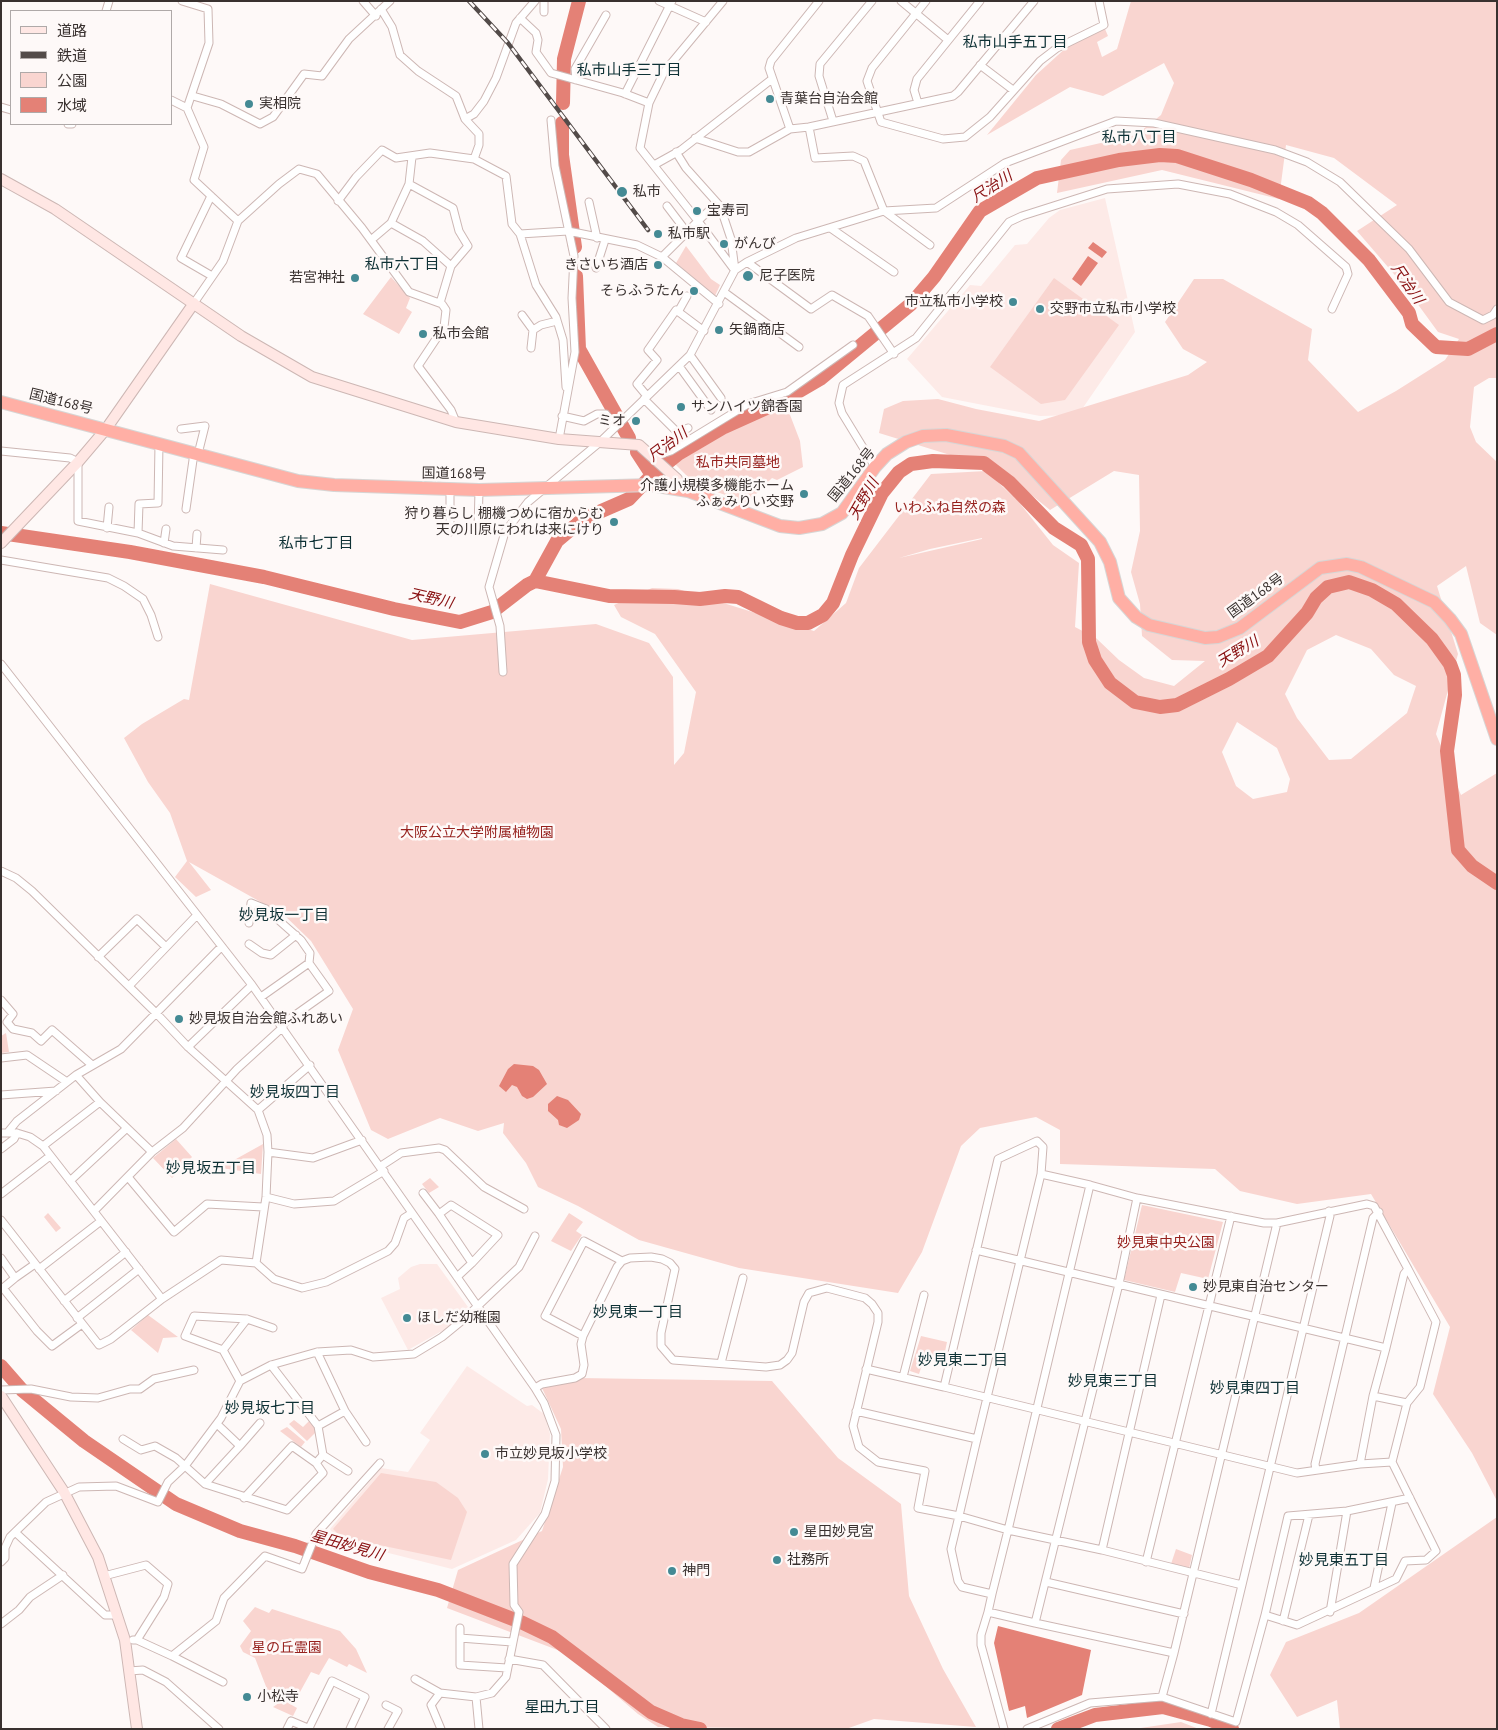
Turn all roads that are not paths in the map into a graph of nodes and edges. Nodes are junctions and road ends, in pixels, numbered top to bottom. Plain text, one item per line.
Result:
1 (182, 1) edge
2 (363, 1) edge
3 (390, 1) edge
4 (535, 1) edge
5 (544, 1) edge
6 (659, 1) edge
7 (723, 1) edge
8 (819, 1) edge
9 (872, 1) edge
10 (901, 1) edge
11 (926, 1) edge
12 (980, 1) edge
13 (1034, 1) edge
14 (1099, 1) edge
15 (671, 4) edge
16 (544, 12) dead end
17 (379, 13) junction
18 (916, 14) junction
19 (606, 15) dead end
20 (520, 18) junction
21 (706, 22) junction
22 (948, 40) junction
23 (980, 65) junction
24 (772, 79) junction
25 (575, 80) junction
26 (1013, 90) junction
27 (625, 94) junction
28 (193, 96) junction
29 (172, 100) edge
30 (918, 103) junction
31 (649, 104) junction
32 (187, 108) junction
33 (876, 112) junction
34 (465, 119) junction
35 (551, 120) dead end
36 (833, 121) junction
37 (809, 127) junction
38 (790, 129) junction
39 (695, 138) junction
40 (676, 152) junction
41 (412, 156) junction
42 (474, 160) junction
43 (654, 165) junction
44 (1, 179) edge
45 (409, 184) junction
46 (211, 196) junction
47 (338, 201) junction
48 (589, 202) dead end
49 (717, 203) junction
50 (667, 206) dead end
51 (884, 210) junction
52 (238, 221) junction
53 (698, 221) junction
54 (390, 223) junction
55 (832, 229) junction
56 (686, 231) junction
57 (571, 232) junction
58 (520, 234) junction
59 (597, 238) junction
60 (371, 240) junction
61 (605, 240) junction
62 (930, 245) dead end
63 (662, 257) junction
64 (747, 262) junction
65 (451, 266) junction
66 (596, 268) dead end
67 (735, 270) junction
68 (894, 272) dead end
69 (212, 276) junction
70 (724, 292) junction
71 (687, 296) dead end
72 (194, 303) junction
73 (440, 303) junction
74 (719, 304) junction
75 (1332, 309) dead end
76 (1497, 309) edge
77 (678, 312) junction
78 (522, 315) dead end
79 (557, 321) junction
80 (533, 330) junction
81 (704, 331) junction
82 (853, 345) dead end
83 (799, 347) dead end
84 (531, 348) dead end
85 (894, 354) junction
86 (690, 355) junction
87 (679, 366) junction
88 (567, 394) junction
89 (646, 397) junction
90 (721, 398) dead end
91 (1, 402) edge
92 (711, 410) dead end
93 (562, 416) junction
94 (456, 422) junction
95 (618, 424) junction
96 (106, 428) junction
97 (688, 428) dead end
98 (181, 429) dead end
99 (559, 439) junction
100 (600, 442) junction
101 (159, 444) junction
102 (1, 451) edge
103 (196, 454) junction
104 (652, 457) junction
105 (78, 462) junction
106 (875, 467) junction
107 (545, 488) junction
108 (450, 489) junction
109 (679, 489) junction
110 (479, 490) junction
111 (109, 508) dead end
112 (186, 509) dead end
113 (107, 528) junction
114 (166, 529) dead end
115 (478, 530) dead end
116 (450, 532) dead end
117 (138, 533) junction
118 (198, 534) dead end
119 (1, 543) edge
120 (164, 543) junction
121 (196, 548) junction
122 (223, 550) dead end
123 (1, 560) edge
124 (158, 637) dead end
125 (1, 664) edge
126 (503, 672) dead end
127 (1497, 739) edge
128 (1, 871) edge
129 (197, 915) junction
130 (249, 923) dead end
131 (296, 935) junction
132 (249, 944) dead end
133 (221, 946) junction
134 (166, 947) junction
135 (98, 957) junction
136 (309, 963) junction
137 (252, 985) junction
138 (129, 986) junction
139 (260, 997) junction
140 (1, 1000) edge
141 (157, 1014) junction
142 (282, 1026) junction
143 (188, 1047) junction
144 (1, 1058) edge
145 (92, 1065) junction
146 (310, 1065) junction
147 (76, 1074) junction
148 (67, 1082) junction
149 (225, 1082) junction
150 (56, 1090) junction
151 (1, 1095) edge
152 (100, 1102) junction
153 (258, 1110) junction
154 (127, 1128) junction
155 (5, 1133) edge
156 (17, 1133) junction
157 (362, 1140) junction
158 (42, 1146) junction
159 (1, 1149) edge
160 (152, 1152) junction
161 (268, 1152) junction
162 (50, 1156) junction
163 (383, 1168) junction
164 (1041, 1174) junction
165 (128, 1177) junction
166 (70, 1182) junction
167 (1090, 1185) junction
168 (423, 1193) dead end
169 (1, 1194) edge
170 (266, 1197) junction
171 (1137, 1198) junction
172 (263, 1207) junction
173 (524, 1209) dead end
174 (94, 1211) junction
175 (1329, 1211) junction
176 (412, 1212) junction
177 (1379, 1212) junction
178 (439, 1214) junction
179 (1231, 1216) junction
180 (1, 1220) edge
181 (101, 1221) junction
182 (1277, 1223) junction
183 (535, 1236) dead end
184 (976, 1250) junction
185 (126, 1252) junction
186 (1, 1258) edge
187 (622, 1260) junction
188 (1020, 1261) junction
189 (256, 1263) junction
190 (472, 1263) junction
191 (37, 1266) junction
192 (1408, 1268) junction
193 (139, 1269) junction
194 (1069, 1272) junction
195 (457, 1277) junction
196 (15, 1278) junction
197 (743, 1278) dead end
198 (1119, 1284) junction
199 (924, 1295) dead end
200 (1161, 1295) junction
201 (162, 1299) junction
202 (64, 1301) junction
203 (477, 1306) junction
204 (1208, 1306) junction
205 (1255, 1318) junction
206 (247, 1319) junction
207 (80, 1321) junction
208 (273, 1328) dead end
209 (1303, 1330) junction
210 (584, 1336) junction
211 (1345, 1339) junction
212 (1386, 1348) junction
213 (224, 1350) junction
214 (317, 1352) junction
215 (721, 1363) junction
216 (271, 1365) junction
217 (194, 1370) dead end
218 (866, 1370) junction
219 (903, 1377) junction
220 (240, 1381) junction
221 (944, 1387) junction
222 (536, 1388) junction
223 (1, 1390) edge
224 (1, 1396) edge
225 (1373, 1396) junction
226 (988, 1398) junction
227 (1408, 1403) junction
228 (1037, 1410) junction
229 (346, 1411) junction
230 (856, 1411) junction
231 (1084, 1422) junction
232 (260, 1423) dead end
233 (217, 1424) junction
234 (318, 1426) junction
235 (1129, 1433) junction
236 (124, 1439) dead end
237 (977, 1439) junction
238 (366, 1442) dead end
239 (1176, 1443) junction
240 (240, 1446) junction
241 (323, 1455) junction
242 (1221, 1455) junction
243 (1392, 1462) junction
244 (316, 1463) junction
245 (380, 1464) dead end
246 (1360, 1464) junction
247 (185, 1466) junction
248 (1270, 1468) junction
249 (1316, 1470) junction
250 (348, 1471) dead end
251 (205, 1484) junction
252 (64, 1492) junction
253 (244, 1498) junction
254 (1410, 1498) junction
255 (1392, 1503) junction
256 (1347, 1511) junction
257 (1309, 1515) junction
258 (959, 1516) junction
259 (1008, 1530) junction
260 (15, 1532) junction
261 (1056, 1541) junction
262 (1102, 1550) junction
263 (1, 1562) edge
264 (1146, 1562) junction
265 (1194, 1574) junction
266 (63, 1575) junction
267 (104, 1576) junction
268 (1046, 1582) junction
269 (1242, 1585) junction
270 (1374, 1588) junction
271 (992, 1594) junction
272 (988, 1612) junction
273 (1330, 1612) junction
274 (117, 1614) junction
275 (1184, 1614) junction
276 (1265, 1615) junction
277 (1283, 1620) junction
278 (1036, 1623) junction
279 (1, 1624) edge
280 (460, 1628) dead end
281 (460, 1638) junction
282 (125, 1640) junction
283 (137, 1640) junction
284 (512, 1642) junction
285 (1174, 1653) junction
286 (172, 1656) junction
287 (509, 1659) junction
288 (508, 1668) junction
289 (129, 1671) junction
290 (415, 1679) dead end
291 (223, 1682) dead end
292 (440, 1693) junction
293 (476, 1696) junction
294 (1162, 1697) junction
295 (386, 1705) dead end
296 (1211, 1714) junction
297 (310, 1728) edge
298 (137, 1729) edge
299 (219, 1729) edge
300 (288, 1729) edge
301 (350, 1729) edge
302 (388, 1729) edge
303 (442, 1729) edge
304 (479, 1729) edge
305 (606, 1729) edge
306 (1004, 1729) edge
307 (1027, 1729) edge

1 - 28 street
2 - 17 street
3 - 17 street
4 - 20 street
5 - 16 street
6 - 15 street
7 - 21 street
8 - 24 street
9 - 36 street
10 - 18 street
11 - 18 street
12 - 22 street
13 - 23 street
14 - 26 street
15 - 21 street
15 - 27 street
17 - 28 street
17 - 34 street
18 - 22 street
18 - 33 street
19 - 25 street
20 - 25 street
20 - 34 street
21 - 31 street
22 - 30 street
23 - 26 street
23 - 30 street
24 - 38 street
24 - 39 street
25 - 27 street
26 - 33 street
27 - 31 street
28 - 32 street
29 - 32 street
30 - 33 street
31 - 43 street
32 - 46 street
33 - 36 street
34 - 42 street
35 - 57 street
36 - 37 street
37 - 38 street
37 - 51 street
38 - 39 street
39 - 40 street
40 - 43 street
40 - 49 street
41 - 42 street
41 - 45 street
41 - 47 street
42 - 58 street
43 - 53 street
44 - 72 street
45 - 54 street
45 - 65 street
46 - 52 street
46 - 69 street
47 - 52 street
47 - 60 street
48 - 59 street
49 - 53 street
49 - 67 street
50 - 56 street
51 - 55 street
51 - 62 street
51 - 76 street
52 - 69 street
53 - 56 street
53 - 67 street
54 - 60 street
54 - 65 street
55 - 64 street
55 - 68 street
56 - 63 street
57 - 58 street
57 - 59 street
57 - 88 street
58 - 79 street
59 - 61 street
60 - 73 street
61 - 63 street
61 - 66 street
63 - 74 street
64 - 67 street
64 - 85 street
65 - 73 street
67 - 70 street
69 - 72 street
70 - 74 street
70 - 83 street
71 - 77 street
72 - 94 street
72 - 96 street
73 - 94 street
74 - 81 street
75 - 85 street
77 - 81 street
77 - 89 street
78 - 80 street
79 - 80 street
79 - 88 street
80 - 84 street
81 - 86 street
82 - 104 street
85 - 106 street
86 - 87 street
86 - 90 street
87 - 89 street
87 - 92 street
88 - 93 street
89 - 95 street
89 - 97 street
91 - 96 highway, 国道168号
93 - 95 street
93 - 99 street
94 - 99 street
95 - 100 street
96 - 101 highway, 国道168号
96 - 105 street
98 - 103 street
99 - 100 street
100 - 104 street
100 - 107 street
101 - 103 highway, 国道168号
101 - 117 street
102 - 105 street
103 - 108 highway, 国道168号
103 - 112 street
104 - 109 street
105 - 113 street
105 - 119 street
106 - 109 highway, 国道168号
106 - 127 highway, 国道168号
107 - 109 highway, 国道168号
107 - 110 highway, 国道168号
107 - 126 street
108 - 110 highway, 国道168号
108 - 116 street
110 - 115 street
111 - 113 street
113 - 117 street
114 - 120 street
117 - 120 street
118 - 121 street
120 - 121 street
121 - 122 street
123 - 124 street
125 - 129 street
128 - 135 street
129 - 133 street
129 - 134 street
130 - 131 street
131 - 132 street
131 - 136 street
133 - 137 street
133 - 141 street
134 - 135 street
134 - 138 street
135 - 138 street
136 - 139 street
136 - 142 street
137 - 139 street
137 - 143 street
138 - 141 street
139 - 142 street
140 - 145 street
141 - 143 street
141 - 145 street
142 - 146 street
142 - 149 street
143 - 149 street
144 - 148 street
145 - 147 street
146 - 153 street
146 - 157 street
147 - 148 street
147 - 152 street
148 - 150 street
149 - 153 street
149 - 160 street
150 - 151 street
150 - 155 street
152 - 154 street
152 - 158 street
153 - 161 street
154 - 160 street
154 - 166 street
155 - 156 street
156 - 158 street
156 - 159 street
157 - 161 street
157 - 163 street
158 - 162 street
160 - 165 street
161 - 170 street
162 - 166 street
162 - 169 street
163 - 170 street
163 - 173 street
163 - 176 street
164 - 167 street
164 - 184 street
164 - 188 street
165 - 172 street
165 - 174 street
166 - 174 street
167 - 171 street
167 - 194 street
168 - 178 street
170 - 172 street
171 - 179 street
171 - 198 street
172 - 189 street
174 - 181 street
175 - 177 street
175 - 182 street
175 - 209 street
176 - 189 street
176 - 195 street
177 - 192 street
177 - 211 street
178 - 190 street
178 - 190 street
179 - 182 street
179 - 204 street
180 - 191 street
181 - 185 street
181 - 191 street
182 - 205 street
183 - 203 street
184 - 188 street
184 - 221 street
185 - 193 street
185 - 202 street
186 - 196 street
187 - 210 street
187 - 210 street
187 - 215 street
188 - 194 street
188 - 226 street
189 - 201 street
190 - 195 street
191 - 196 street
191 - 202 street
192 - 212 street
192 - 227 street
193 - 201 street
193 - 207 street
194 - 198 street
194 - 228 street
195 - 203 street
196 - 207 street
197 - 215 street
198 - 200 street
198 - 231 street
199 - 219 street
200 - 204 street
200 - 235 street
201 - 207 street
202 - 207 street
203 - 214 street
203 - 222 street
204 - 205 street
204 - 239 street
205 - 209 street
205 - 242 street
206 - 208 street
206 - 213 street
206 - 213 street
209 - 211 street
209 - 248 street
210 - 222 street
211 - 212 street
211 - 249 street
212 - 225 street
213 - 220 street
214 - 216 street
214 - 229 street
215 - 218 street
216 - 220 street
216 - 234 street
217 - 223 street
218 - 219 street
218 - 230 street
219 - 221 street
220 - 233 street
221 - 226 street
222 - 284 street
224 - 252 street
225 - 227 street
225 - 246 street
226 - 228 street
226 - 237 street
227 - 243 street
228 - 231 street
228 - 259 street
229 - 234 street
229 - 238 street
230 - 237 street
230 - 258 street
231 - 235 street
231 - 261 street
232 - 240 street
233 - 240 street
233 - 247 street
234 - 241 street
235 - 239 street
235 - 262 street
236 - 247 street
237 - 258 street
239 - 242 street
239 - 264 street
240 - 251 street
241 - 244 street
241 - 250 street
242 - 248 street
242 - 265 street
243 - 246 street
243 - 254 street
244 - 253 street
244 - 253 street
245 - 286 street
246 - 249 street
247 - 251 street
247 - 252 street
248 - 249 street
248 - 269 street
251 - 253 street
252 - 260 street
252 - 267 street
254 - 255 street
254 - 270 street
255 - 256 street
255 - 270 street
256 - 257 street
256 - 273 street
257 - 276 street
257 - 277 street
258 - 259 street
258 - 271 street
259 - 261 street
259 - 271 street
260 - 263 street
260 - 266 street
261 - 262 street
261 - 268 street
262 - 264 street
264 - 265 street
265 - 269 street
265 - 275 street
266 - 274 street
266 - 279 street
267 - 274 street
267 - 283 street
268 - 275 street
268 - 278 street
269 - 296 street
270 - 273 street
271 - 272 street
272 - 278 street
272 - 306 street
273 - 277 street
274 - 282 street
275 - 285 street
276 - 277 street
276 - 296 street
278 - 285 street
280 - 281 street
281 - 284 street
281 - 288 street
282 - 283 street
282 - 289 street
283 - 286 street
284 - 287 street
285 - 294 street
286 - 291 street
287 - 288 street
287 - 305 street
288 - 293 street
289 - 298 street
289 - 299 street
290 - 292 street
292 - 293 street
292 - 303 street
293 - 304 street
294 - 296 street
294 - 307 street
295 - 302 street
297 - 300 street
297 - 301 street

